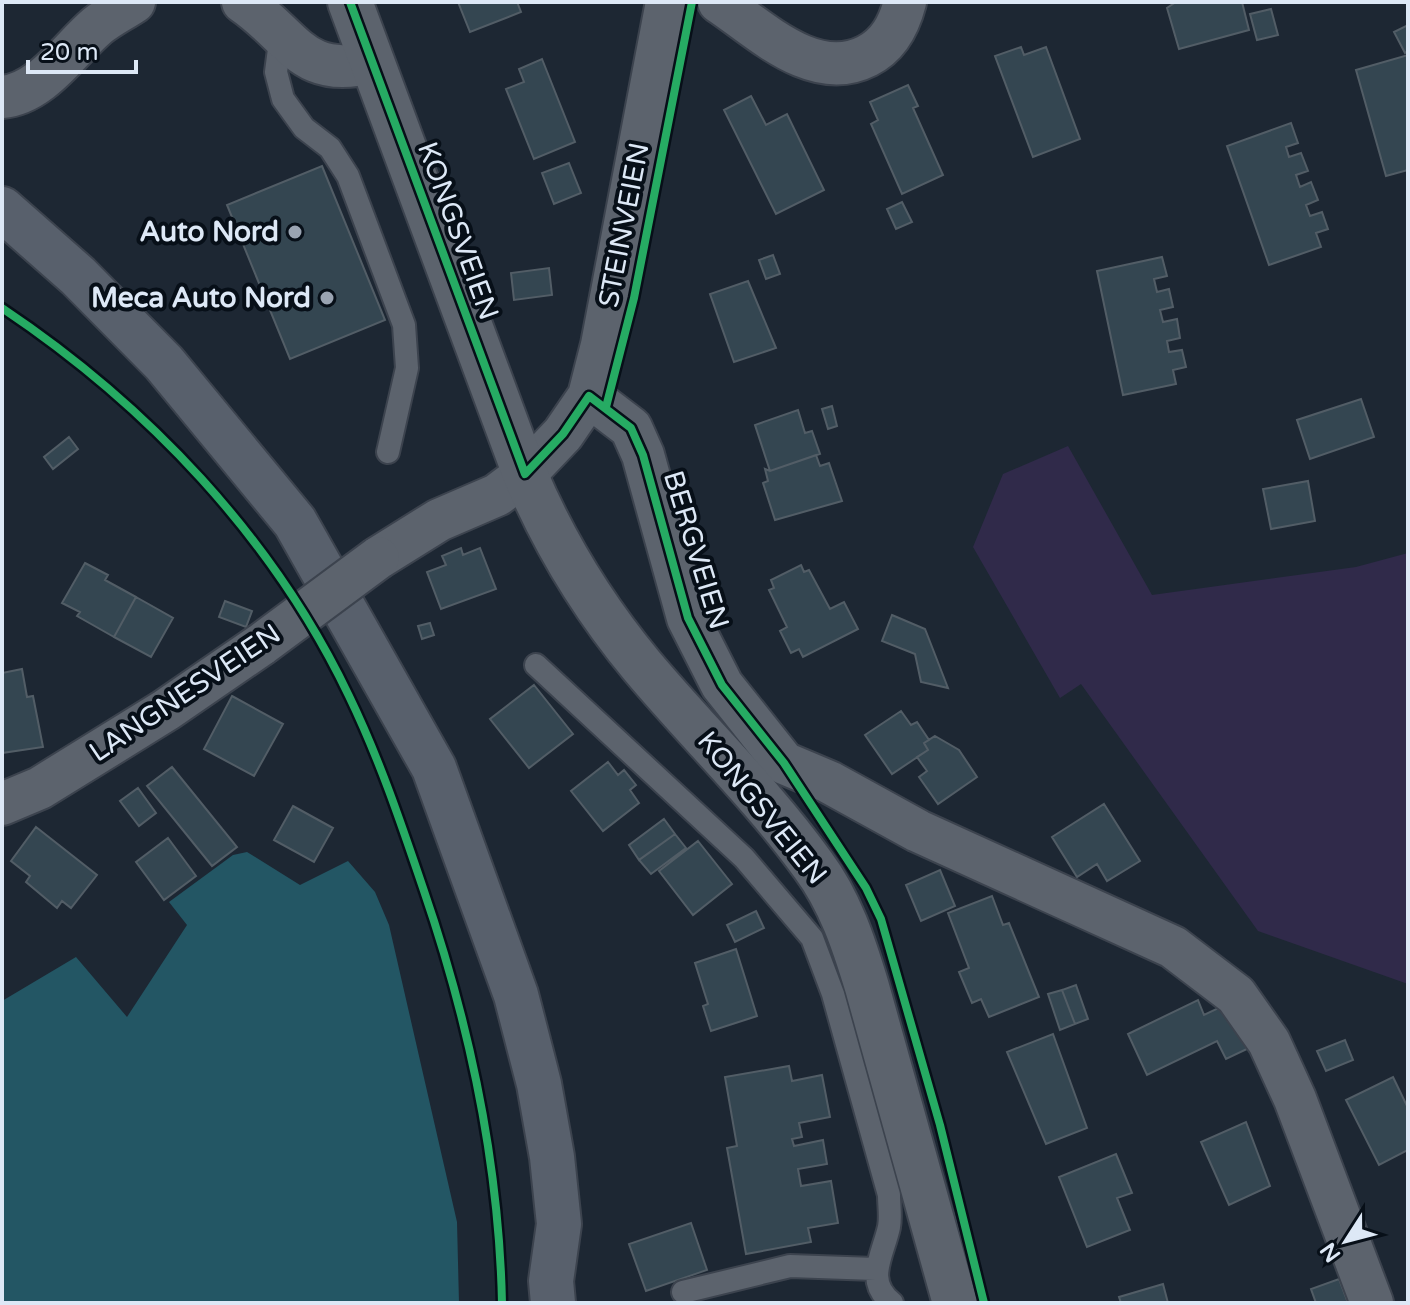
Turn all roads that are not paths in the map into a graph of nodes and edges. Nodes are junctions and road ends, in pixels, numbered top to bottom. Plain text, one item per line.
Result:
1 (134, 2) edge
2 (243, 2) edge
3 (350, 2) edge
4 (667, 2) edge
5 (719, 2) edge
6 (905, 2) edge
7 (281, 34) junction
8 (372, 62) junction
9 (2, 97) edge
10 (2, 209) edge
11 (589, 396) junction
12 (388, 452) dead end
13 (525, 474) junction
14 (536, 665) dead end
15 (2, 804) edge
16 (559, 1224) junction
17 (875, 1269) junction
18 (683, 1292) dead end
19 (946, 1301) edge
20 (553, 1303) edge
21 (581, 1303) edge
22 (892, 1303) edge
23 (1372, 1303) edge

1 - 9 street
2 - 7 street
3 - 8 main road, KONGSVEIEN
4 - 11 street, STEINVEIEN
5 - 6 street
7 - 8 street
7 - 12 lane
8 - 13 main road, KONGSVEIEN
10 - 16 highway
11 - 13 street, STEINVEIEN
11 - 23 street, BERGVEIEN
13 - 15 street, LANGNESVEIEN, bridge
13 - 19 main road, KONGSVEIEN
14 - 17 lane, KONGSVEIEN
16 - 20 highway
16 - 21 highway
17 - 18 lane
17 - 22 lane

